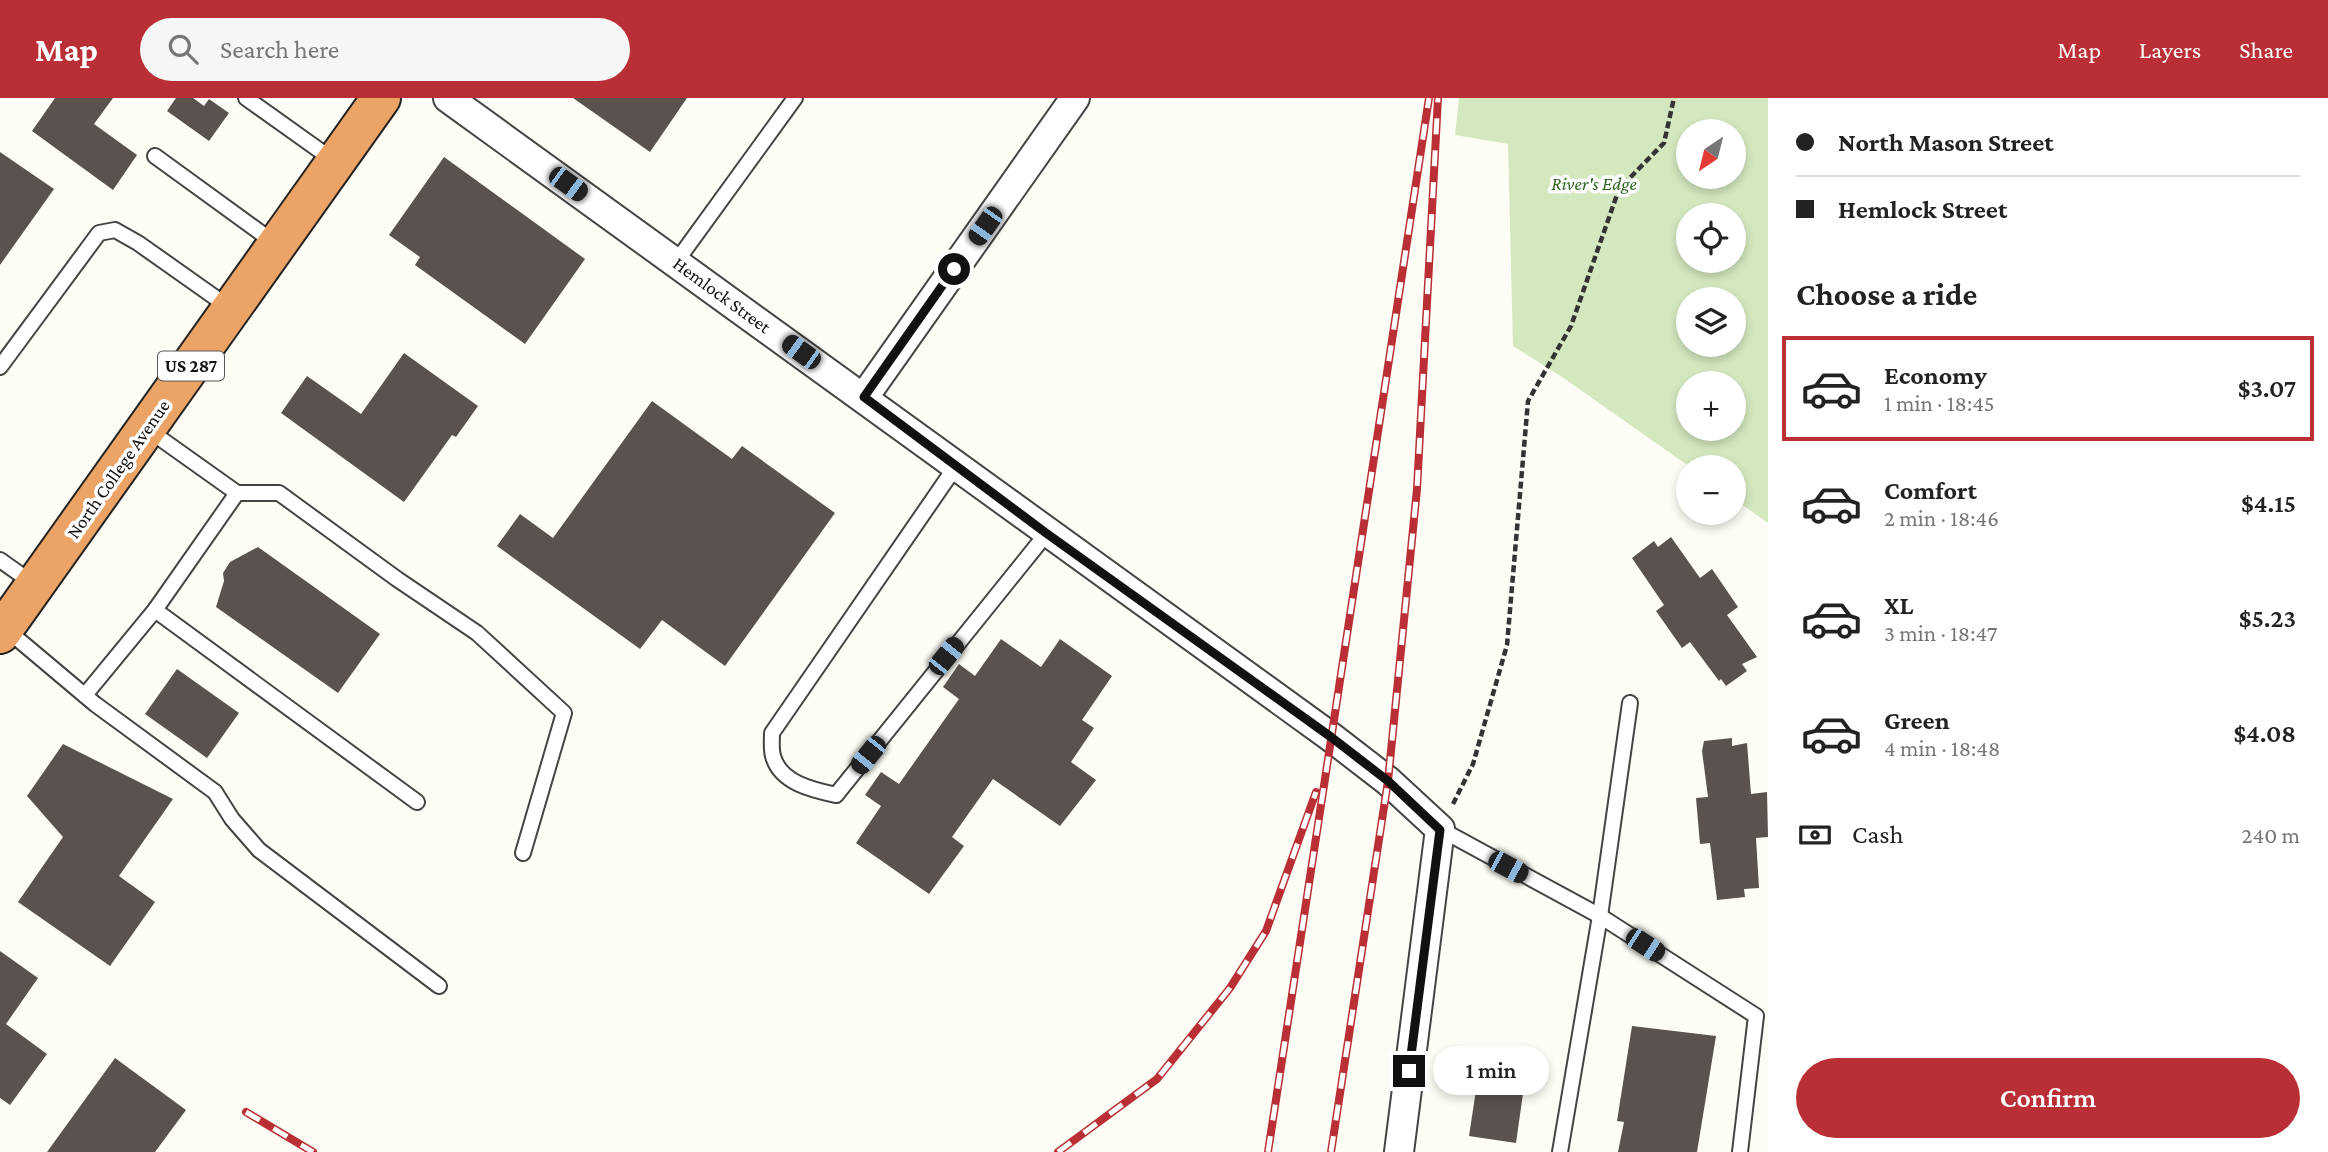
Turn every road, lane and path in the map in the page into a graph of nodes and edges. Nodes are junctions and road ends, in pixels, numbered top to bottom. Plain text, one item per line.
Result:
1 (246, 98) edge
2 (382, 98) edge
3 (448, 98) edge
4 (795, 98) edge
5 (1075, 98) edge
6 (1674, 98) edge
7 (155, 156) dead end
8 (336, 162) junction
9 (277, 245) junction
10 (676, 262) junction
11 (231, 309) junction
12 (0, 367) edge
13 (864, 397) junction
14 (146, 429) junction
15 (956, 466) junction
16 (237, 493) junction
17 (1046, 533) junction
18 (0, 560) edge
19 (35, 585) junction
20 (155, 610) junction
21 (2, 631) edge
22 (85, 695) junction
23 (1630, 703) dead end
24 (417, 802) dead end
25 (1440, 830) junction
26 (523, 853) dead end
27 (1600, 916) junction
28 (439, 986) dead end
29 (1399, 1152) edge
30 (1560, 1152) edge
31 (1740, 1152) edge

1 - 8 lane
2 - 8 highway, North College Avenue / US 287
3 - 10 street, Hemlock Street
4 - 10 lane
5 - 13 street
6 - 25 path
7 - 9 lane
8 - 9 highway, North College Avenue / US 287
9 - 11 highway, North College Avenue / US 287
10 - 13 street, Hemlock Street
11 - 12 lane
11 - 14 highway, North College Avenue / US 287
13 - 15 street, Hemlock Street
14 - 16 lane
14 - 19 highway, North College Avenue / US 287
15 - 17 street, Hemlock Street
15 - 17 lane
16 - 20 lane
16 - 26 lane
17 - 25 street, Hemlock Street
18 - 19 lane
19 - 21 highway, North College Avenue / US 287
20 - 22 lane
20 - 24 lane
21 - 22 lane
22 - 28 lane
23 - 27 lane
25 - 27 lane
25 - 29 street
27 - 30 lane
27 - 31 lane

